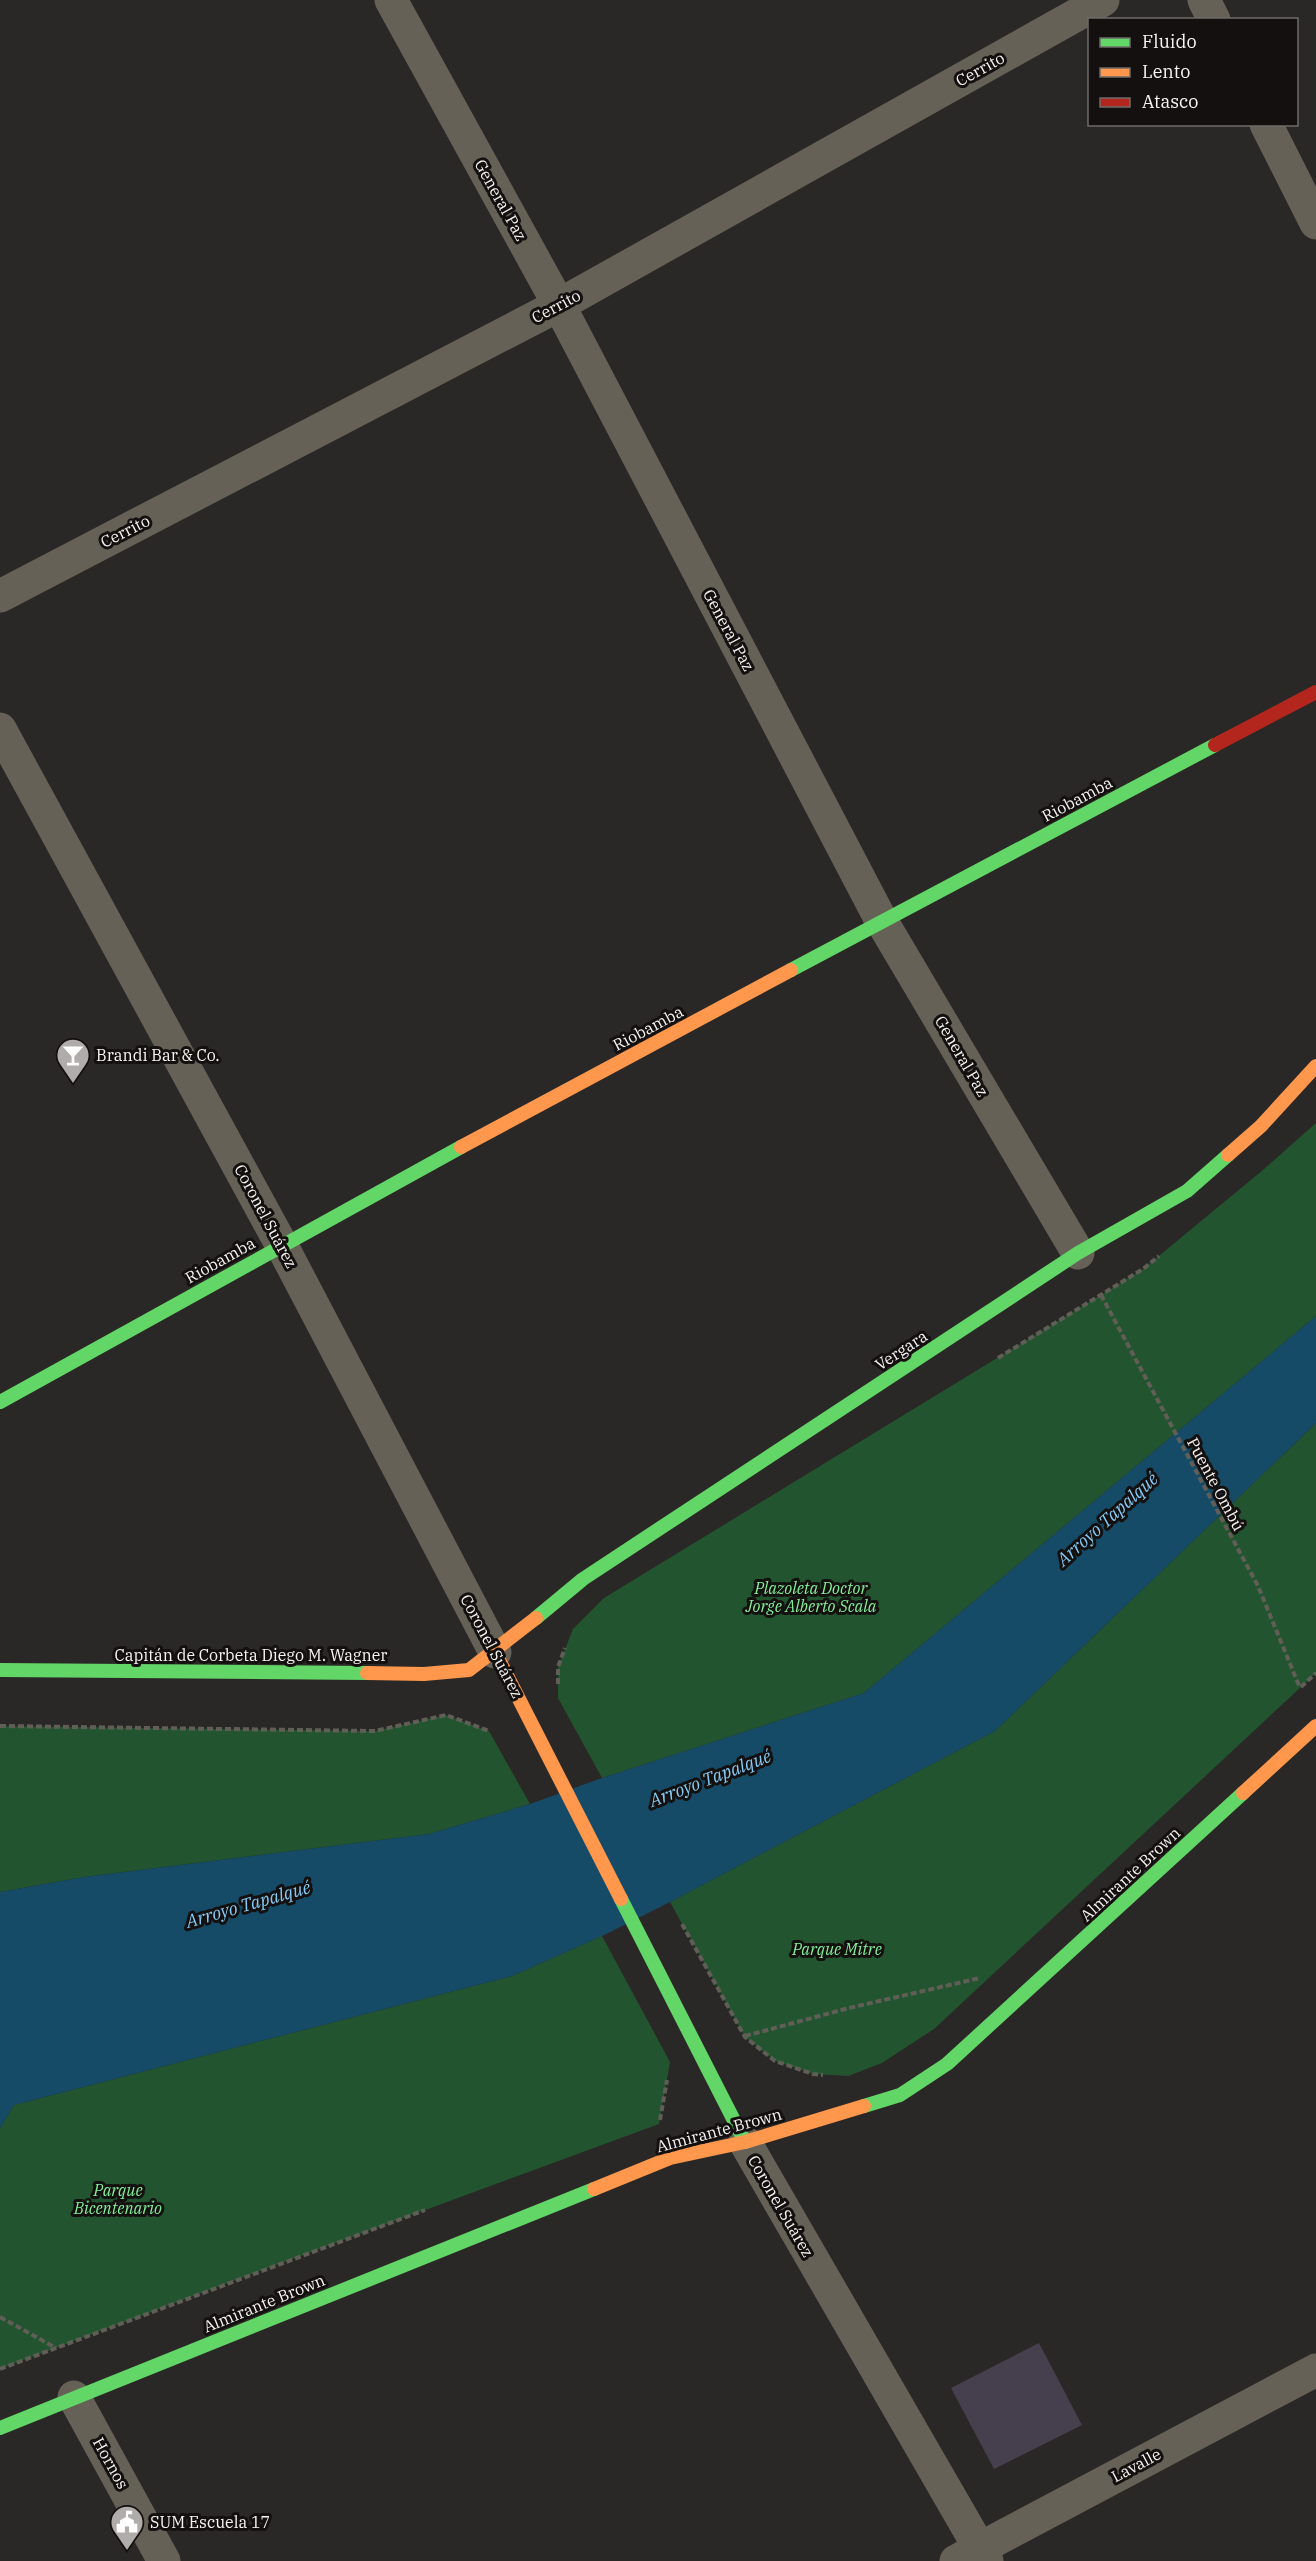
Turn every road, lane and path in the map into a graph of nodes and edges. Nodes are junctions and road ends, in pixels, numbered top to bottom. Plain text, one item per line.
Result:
1 (391, 0) edge
2 (1103, 0) edge
3 (1204, 0) edge
4 (1213, 18) edge
5 (1267, 126) edge
6 (1316, 223) edge
7 (559, 305) junction
8 (0, 596) edge
9 (1316, 692) edge
10 (0, 729) edge
11 (881, 920) junction
12 (1316, 1066) edge
13 (281, 1244) junction
14 (1077, 1253) junction
15 (1101, 1295) dead end
16 (0, 1402) edge
17 (495, 1652) junction
18 (0, 1670) edge
19 (1316, 1673) edge
20 (1300, 1688) junction
21 (1291, 1696) dead end
22 (0, 1726) edge
23 (1316, 1726) edge
24 (489, 1731) dead end
25 (682, 1922) dead end
26 (991, 1976) dead end
27 (745, 2037) junction
28 (668, 2072) dead end
29 (824, 2075) dead end
30 (659, 2124) dead end
31 (745, 2142) junction
32 (429, 2208) dead end
33 (0, 2317) edge
34 (56, 2348) junction
35 (0, 2369) edge
36 (1316, 2370) edge
37 (74, 2397) junction
38 (0, 2428) edge
39 (974, 2557) edge
40 (164, 2561) edge

1 - 7 street, General Paz
2 - 7 street, Cerrito
3 - 4 street
5 - 6 street
7 - 8 street, Cerrito
7 - 11 street, General Paz
9 - 11 street, Riobamba
10 - 13 street, Coronel Suárez
11 - 13 street, Riobamba
11 - 14 street, General Paz
12 - 14 street, Vergara
13 - 16 street, Riobamba
13 - 17 street, Coronel Suárez
14 - 17 street, Vergara
15 - 20 path, Puente Ombú
17 - 18 street, Capitán de Corbeta Diego M. Wagner
17 - 31 street, Coronel Suárez
19 - 20 path
20 - 21 path
22 - 24 path
23 - 31 street, Almirante Brown
25 - 27 path
26 - 27 path
27 - 29 path
28 - 30 path
31 - 37 street, Almirante Brown
31 - 39 street, Coronel Suárez
32 - 34 path
33 - 34 path
34 - 35 path
36 - 39 street, Lavalle
37 - 38 street, Almirante Brown
37 - 40 street, Hornos

